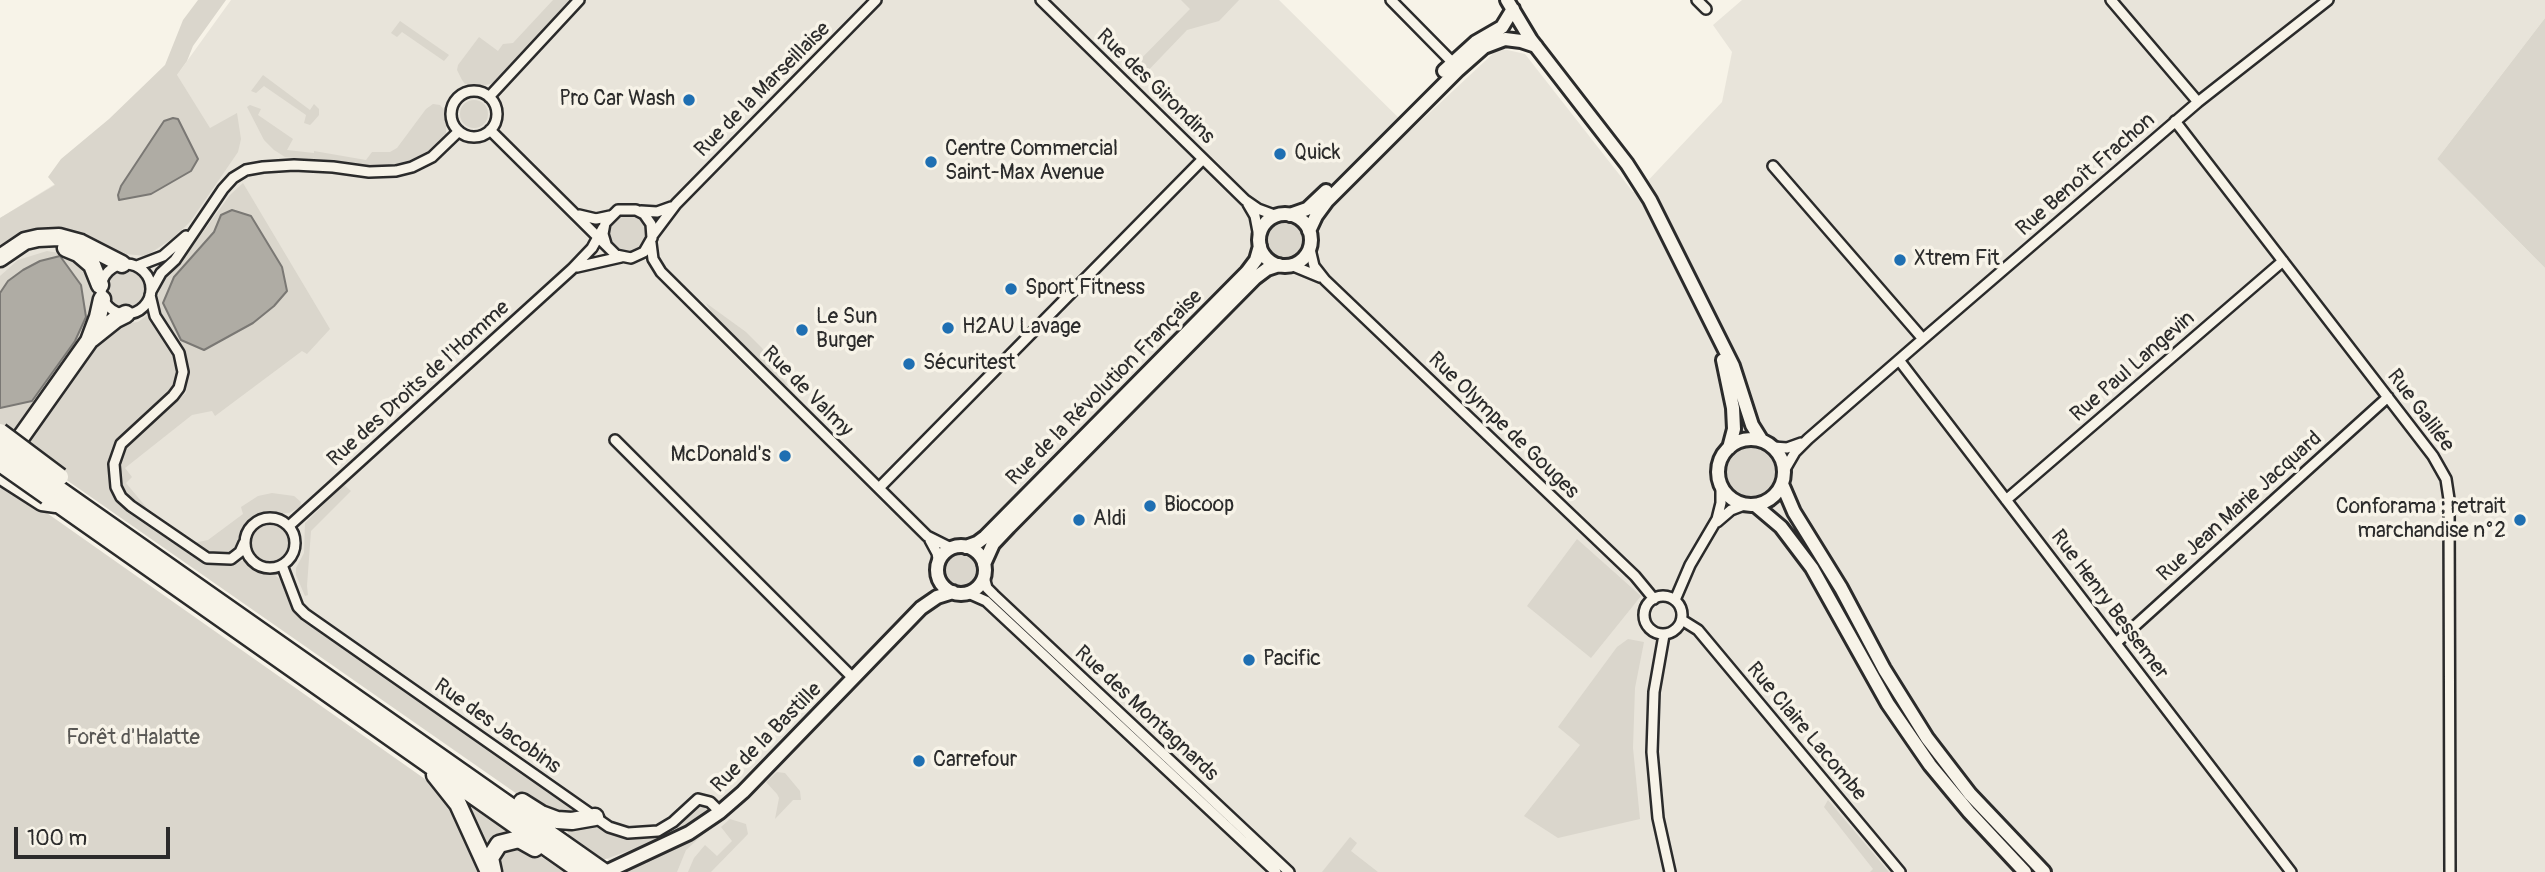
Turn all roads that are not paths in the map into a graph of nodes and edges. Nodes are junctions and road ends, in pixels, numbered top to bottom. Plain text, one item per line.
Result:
1 (579, 0) edge
2 (876, 0) edge
3 (1041, 0) edge
4 (1391, 0) edge
5 (1697, 0) edge
6 (2111, 0) edge
7 (2328, 0) edge
8 (1510, 3) edge
9 (1706, 9) dead end
10 (1536, 47) junction
11 (1453, 68) junction
12 (489, 97) junction
13 (2198, 102) junction
14 (2175, 121) junction
15 (490, 130) junction
16 (459, 131) junction
17 (1203, 159) junction
18 (1773, 166) dead end
19 (1245, 200) junction
20 (676, 204) junction
21 (572, 211) junction
22 (639, 211) junction
23 (1283, 215) junction
24 (610, 216) junction
25 (196, 228) junction
26 (1309, 231) junction
27 (603, 236) junction
28 (651, 239) junction
29 (1260, 242) junction
30 (1310, 248) junction
31 (0, 258) edge
32 (626, 258) junction
33 (2283, 261) junction
34 (130, 265) junction
35 (1285, 265) junction
36 (572, 269) junction
37 (0, 270) edge
38 (661, 272) junction
39 (1325, 280) junction
40 (101, 292) junction
41 (150, 293) junction
42 (126, 314) junction
43 (1717, 338) junction
44 (1923, 339) junction
45 (89, 341) junction
46 (1899, 360) junction
47 (2388, 397) junction
48 (0, 432) edge
49 (1808, 439) junction
50 (615, 440) dead end
51 (1767, 444) junction
52 (0, 448) edge
53 (1729, 448) junction
54 (0, 465) edge
55 (0, 475) edge
56 (1783, 478) junction
57 (1721, 486) junction
58 (879, 488) junction
59 (52, 493) junction
60 (2006, 500) junction
61 (1750, 505) junction
62 (289, 526) junction
63 (1713, 526) junction
64 (928, 536) junction
65 (244, 543) junction
66 (966, 547) junction
67 (951, 548) junction
68 (282, 565) junction
69 (938, 569) junction
70 (984, 571) junction
71 (953, 592) junction
72 (968, 593) junction
73 (1654, 598) junction
74 (1675, 600) junction
75 (921, 608) junction
76 (1682, 620) junction
77 (1664, 635) junction
78 (2116, 643) junction
79 (853, 678) junction
80 (423, 759) junction
81 (457, 768) junction
82 (720, 812) junction
83 (595, 817) junction
84 (576, 869) edge
85 (609, 870) edge
86 (491, 872) edge
87 (1276, 872) edge
88 (1289, 872) edge
89 (1670, 872) edge
90 (1900, 872) edge
91 (2025, 872) edge
92 (2044, 872) edge
93 (2291, 872) edge
94 (2451, 872) edge

1 - 12 street
2 - 20 street, Rue de la Marseillaise
3 - 17 street, Rue des Girondins
4 - 11 street
5 - 9 street
6 - 13 street
7 - 13 street, Rue Benoît Frachon
8 - 10 street
8 - 11 street
10 - 11 street
10 - 43 street
11 - 23 street
11 - 26 street
12 - 15 street
12 - 16 street
13 - 14 street, Rue Benoît Frachon
14 - 33 street, Rue Galilée
14 - 44 street, Rue Benoît Frachon
15 - 16 street
15 - 21 street
16 - 25 street
17 - 19 street, Rue des Girondins
17 - 58 street
18 - 44 street
19 - 23 street, Rue des Girondins
19 - 29 street, Rue des Girondins
20 - 22 street
20 - 28 street, Rue de la Marseillaise
21 - 24 street
21 - 27 street
22 - 24 street
22 - 28 street
23 - 26 street
23 - 29 street
24 - 27 street
25 - 34 street
25 - 41 street
26 - 30 street
27 - 32 street
27 - 36 street, Rue des Droits de l'Homme
28 - 32 street
28 - 38 street, Rue de Valmy
29 - 35 street
29 - 66 street, Rue de la Révolution Française
30 - 35 street
30 - 39 street, Rue Olympe de Gouges
31 - 34 highway
32 - 36 street, Rue des Droits de l'Homme
32 - 38 street, Rue de Valmy
33 - 47 street, Rue Galilée
33 - 60 street, Rue Paul Langevin
34 - 40 street
34 - 41 street
35 - 39 street, Rue Olympe de Gouges
35 - 70 street, Rue de la Révolution Française
36 - 62 street, Rue des Droits de l'Homme
37 - 40 highway
38 - 58 street, Rue de Valmy
39 - 73 street, Rue Olympe de Gouges
40 - 42 street
40 - 45 highway
41 - 42 street
41 - 65 street
42 - 45 highway
43 - 51 street
43 - 53 street
44 - 46 street, Rue Benoît Frachon
45 - 54 highway
46 - 49 street, Rue Benoît Frachon
46 - 60 street, Rue Henry Bessemer
47 - 78 street, Rue Jean Marie Jacquard
47 - 94 street, Rue Galilée
48 - 59 highway, bridge
49 - 51 street, Rue Benoît Frachon
49 - 56 street, Rue Benoît Frachon
50 - 79 street
51 - 53 street
51 - 56 street
52 - 59 highway, bridge
53 - 57 street
54 - 59 highway, bridge
55 - 59 highway
56 - 61 street
56 - 92 street
57 - 61 street
57 - 63 street
58 - 64 street, Rue de Valmy
59 - 80 highway
59 - 81 highway
60 - 78 street, Rue Henry Bessemer
61 - 63 street
61 - 91 street
62 - 65 street
62 - 68 street
63 - 74 street
64 - 67 street, Rue de Valmy
64 - 69 street, Rue de Valmy
65 - 68 street
66 - 67 street
66 - 70 street
67 - 69 street
68 - 83 street, Rue des Jacobins
69 - 71 street
69 - 75 street, Rue de la Bastille
70 - 72 street
70 - 88 street, Rue des Montagnards
71 - 72 street
71 - 75 street, Rue de la Bastille
72 - 87 street, Rue des Montagnards
73 - 74 street
73 - 77 street
74 - 76 street
75 - 79 street, Rue de la Bastille
76 - 77 street
76 - 90 street, Rue Claire Lacombe
77 - 89 street
78 - 93 street, Rue Henry Bessemer
79 - 82 street, Rue de la Bastille
80 - 84 highway
80 - 86 highway
81 - 83 highway
81 - 84 highway
82 - 83 street, Rue des Jacobins
82 - 85 street, Rue de la Bastille
84 - 85 highway
84 - 86 highway

